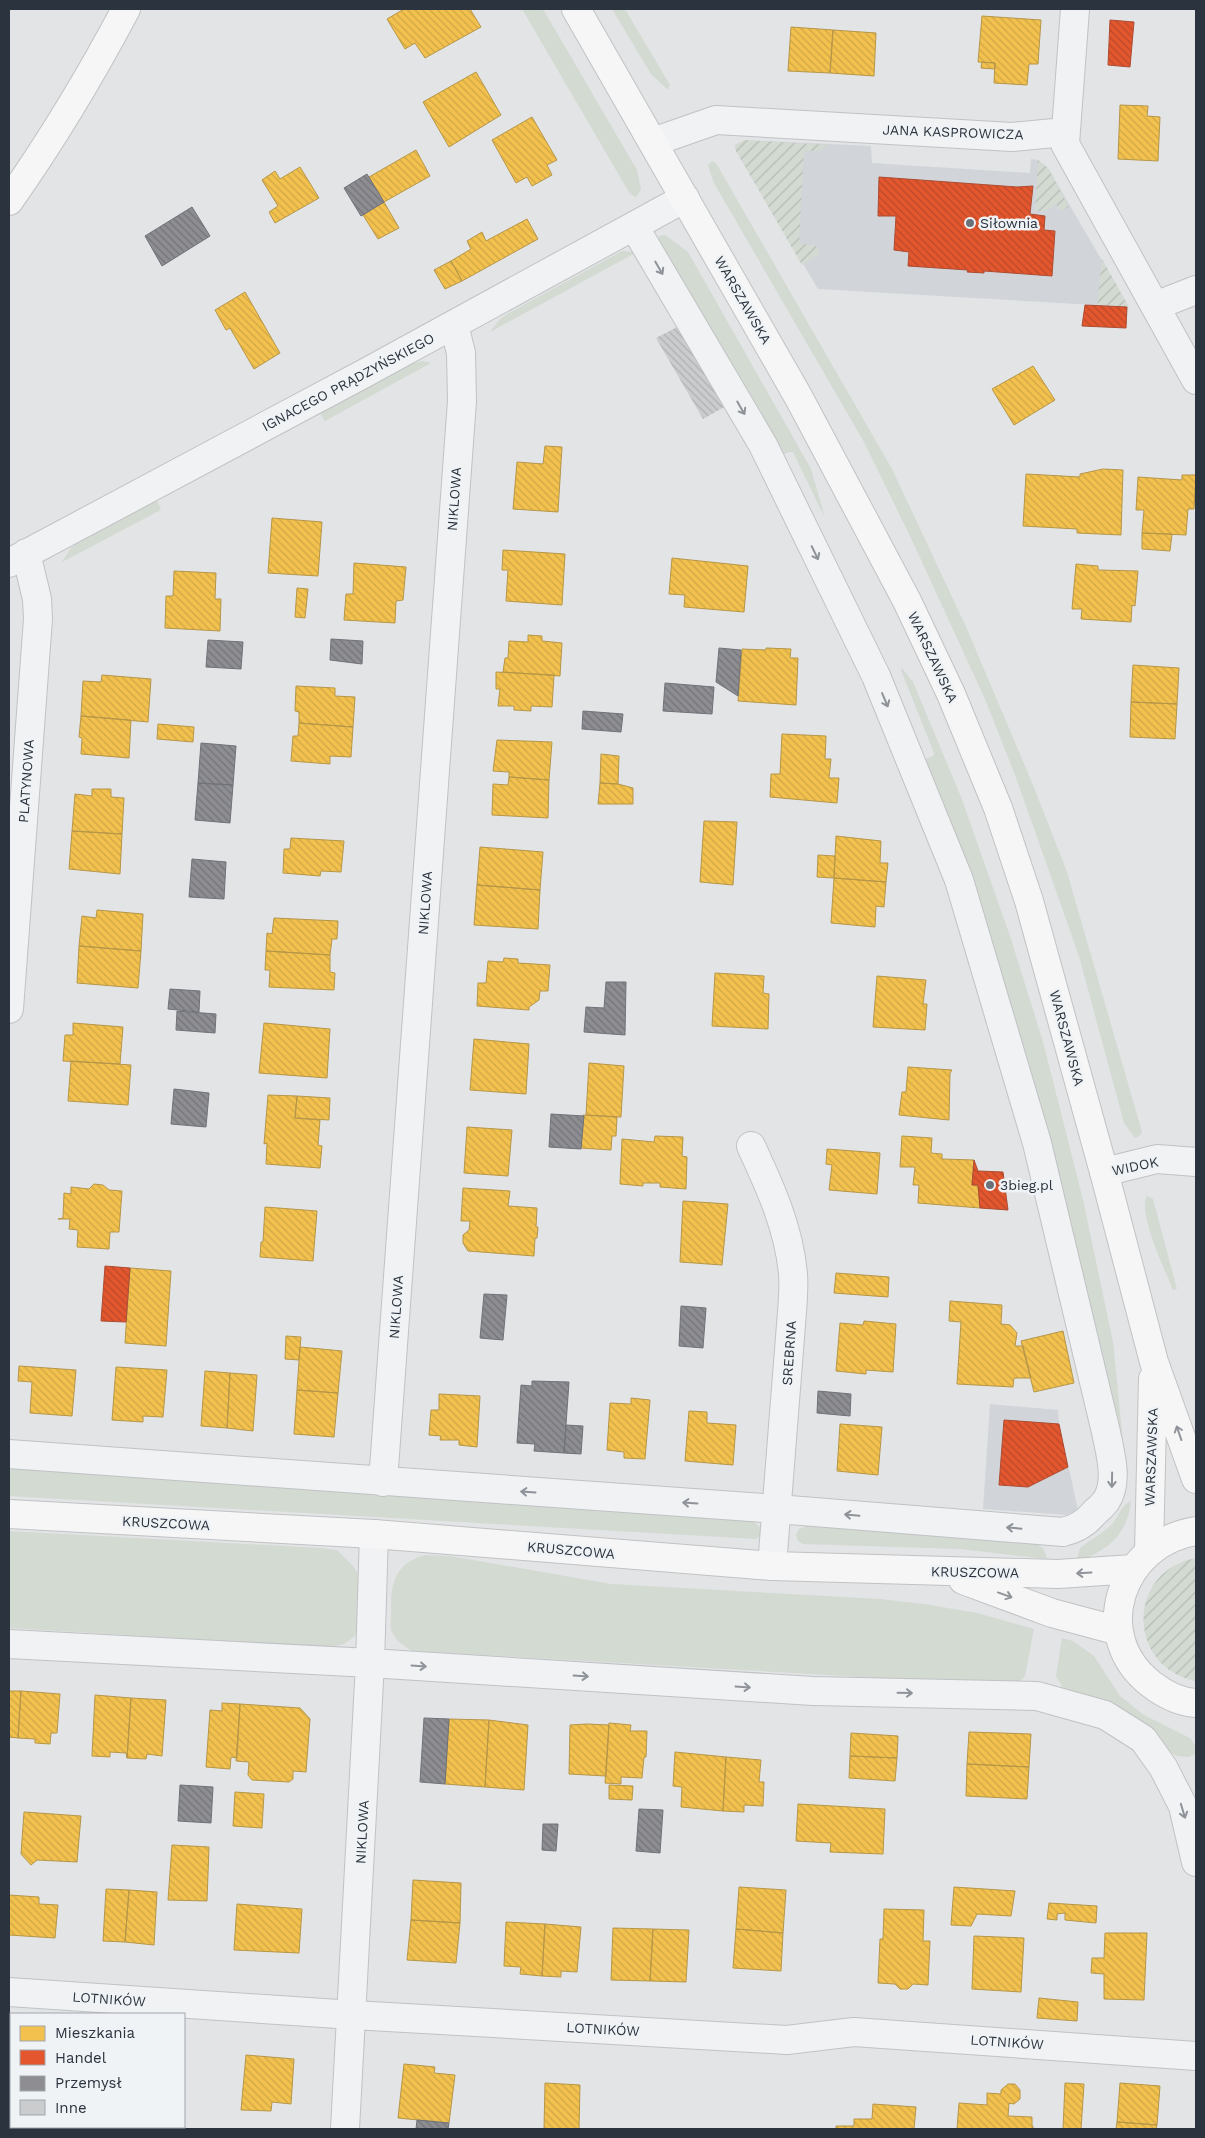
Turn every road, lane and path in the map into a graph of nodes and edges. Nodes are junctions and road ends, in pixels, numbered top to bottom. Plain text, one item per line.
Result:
1 (126, 9) edge
2 (576, 9) edge
3 (1075, 9) edge
4 (1065, 132) junction
5 (653, 142) junction
6 (685, 198) junction
7 (9, 201) edge
8 (634, 226) junction
9 (1196, 290) edge
10 (1155, 306) junction
11 (454, 324) junction
12 (1196, 380) edge
13 (18, 558) edge
14 (9, 1009) edge
15 (751, 1146) dead end
16 (1196, 1162) edge
17 (1104, 1172) junction
18 (1154, 1362) junction
19 (9, 1454) edge
20 (1196, 1479) edge
21 (383, 1482) junction
22 (777, 1509) junction
23 (9, 1514) edge
24 (1196, 1531) edge
25 (374, 1534) junction
26 (1141, 1560) junction
27 (772, 1566) junction
28 (942, 1572) junction
29 (1119, 1630) junction
30 (9, 1644) edge
31 (370, 1663) junction
32 (1193, 1707) edge
33 (1196, 1862) edge
34 (9, 1992) edge
35 (353, 2015) junction
36 (1196, 2056) edge
37 (345, 2129) edge

1 - 7 main road
2 - 5 main road, WARSZAWSKA
3 - 4 street
4 - 5 street, JANA KASPROWICZA
4 - 10 street
5 - 6 main road, WARSZAWSKA
6 - 8 street, IGNACEGO PRĄDZYŃSKIEGO
6 - 17 main road, WARSZAWSKA
8 - 11 street, IGNACEGO PRĄDZYŃSKIEGO
8 -> 22 street
9 - 10 street
10 - 12 street
11 - 13 street, IGNACEGO PRĄDZYŃSKIEGO
11 - 21 street, NIKLOWA
13 - 14 street, PLATYNOWA
15 - 22 street, SREBRNA
16 - 17 street, WIDOK
17 - 18 main road, WARSZAWSKA
20 -> 18 main road, WARSZAWSKA
18 - 26 main road, WARSZAWSKA
19 - 21 street
22 -> 21 street
22 - 27 street, SREBRNA
23 - 25 main road, KRUSZCOWA
24 - 26 main road
25 - 27 main road, KRUSZCOWA
25 - 31 street, NIKLOWA
26 -> 28 main road, KRUSZCOWA
26 - 29 main road
27 - 28 main road, KRUSZCOWA
28 -> 29 main road
29 - 32 main road
30 - 31 street
31 -> 33 street
31 - 35 street, NIKLOWA
34 - 35 street, LOTNIKÓW
35 - 36 street, LOTNIKÓW
35 - 37 street, NIKLOWA

